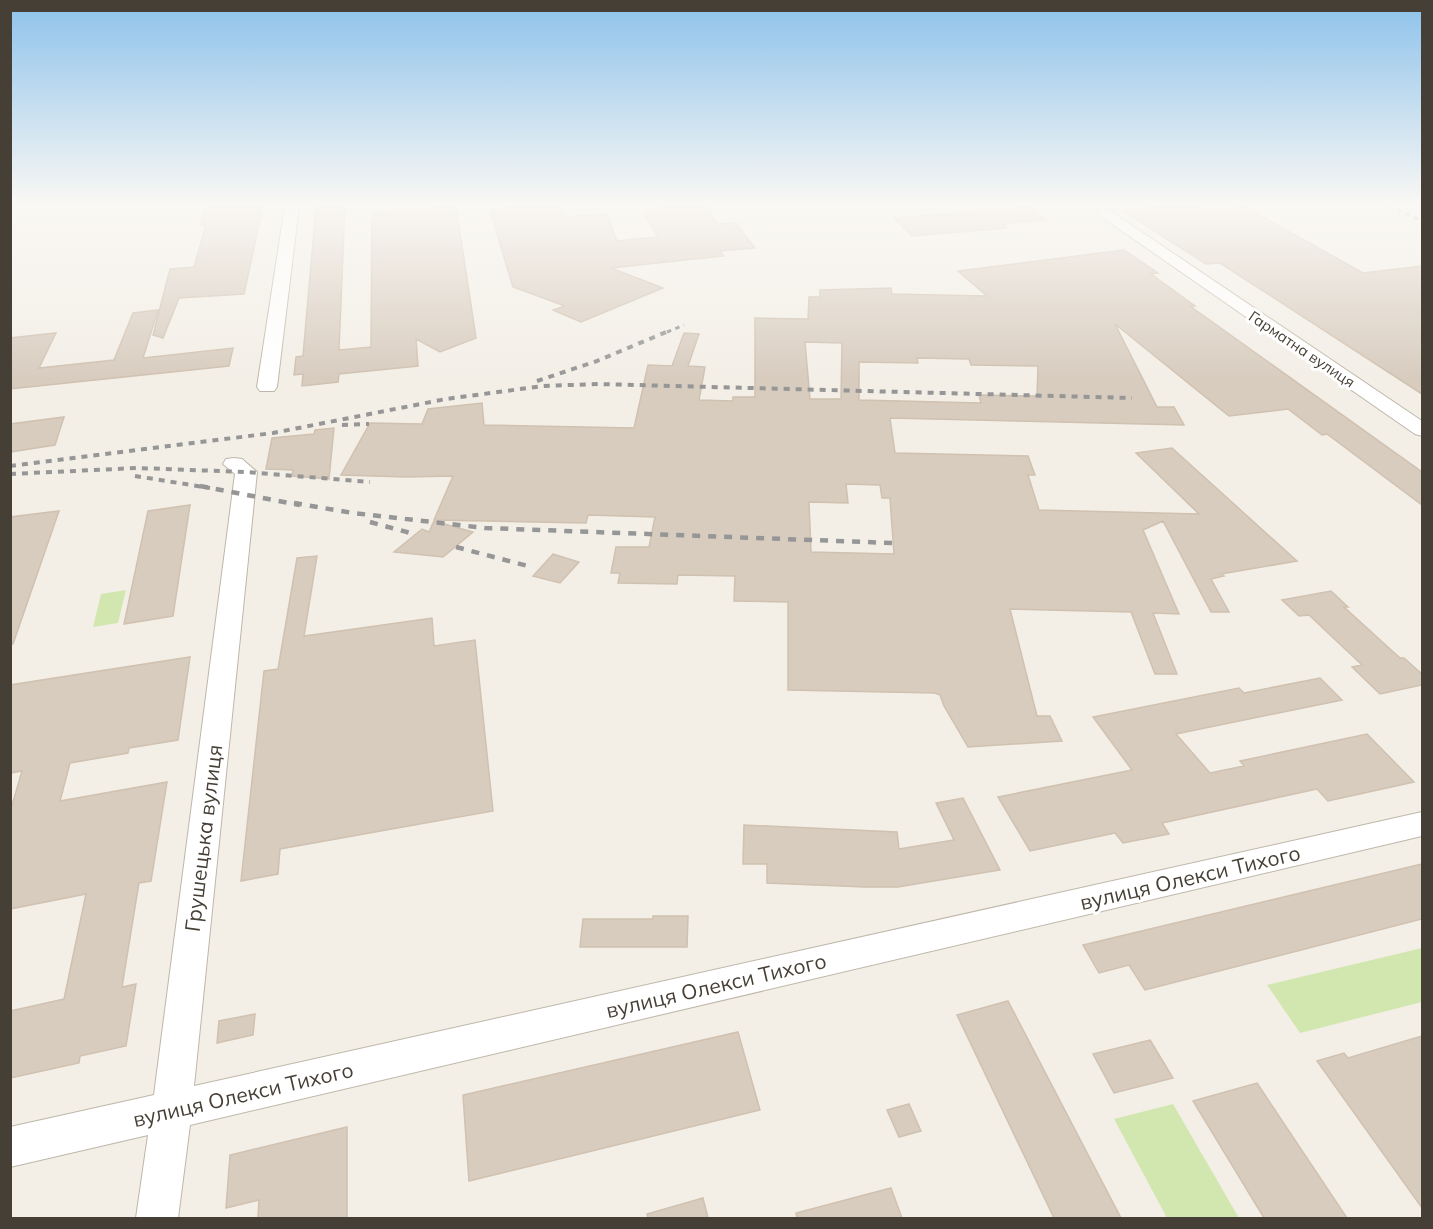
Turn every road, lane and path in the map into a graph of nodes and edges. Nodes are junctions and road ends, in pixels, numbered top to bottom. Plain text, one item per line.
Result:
1 (284, 263) edge
2 (1177, 263) edge
3 (267, 387) dead end
4 (1422, 430) edge
5 (234, 464) dead end
6 (1422, 825) edge
7 (172, 1109) junction
8 (10, 1147) edge
9 (157, 1218) edge

1 - 3 street
2 - 4 street, Гарматна вулиця
5 - 7 street, Грушецька вулиця
6 - 7 street, вулиця Олекси Тихого
7 - 8 street, вулиця Олекси Тихого
7 - 9 street, Грушецька вулиця

